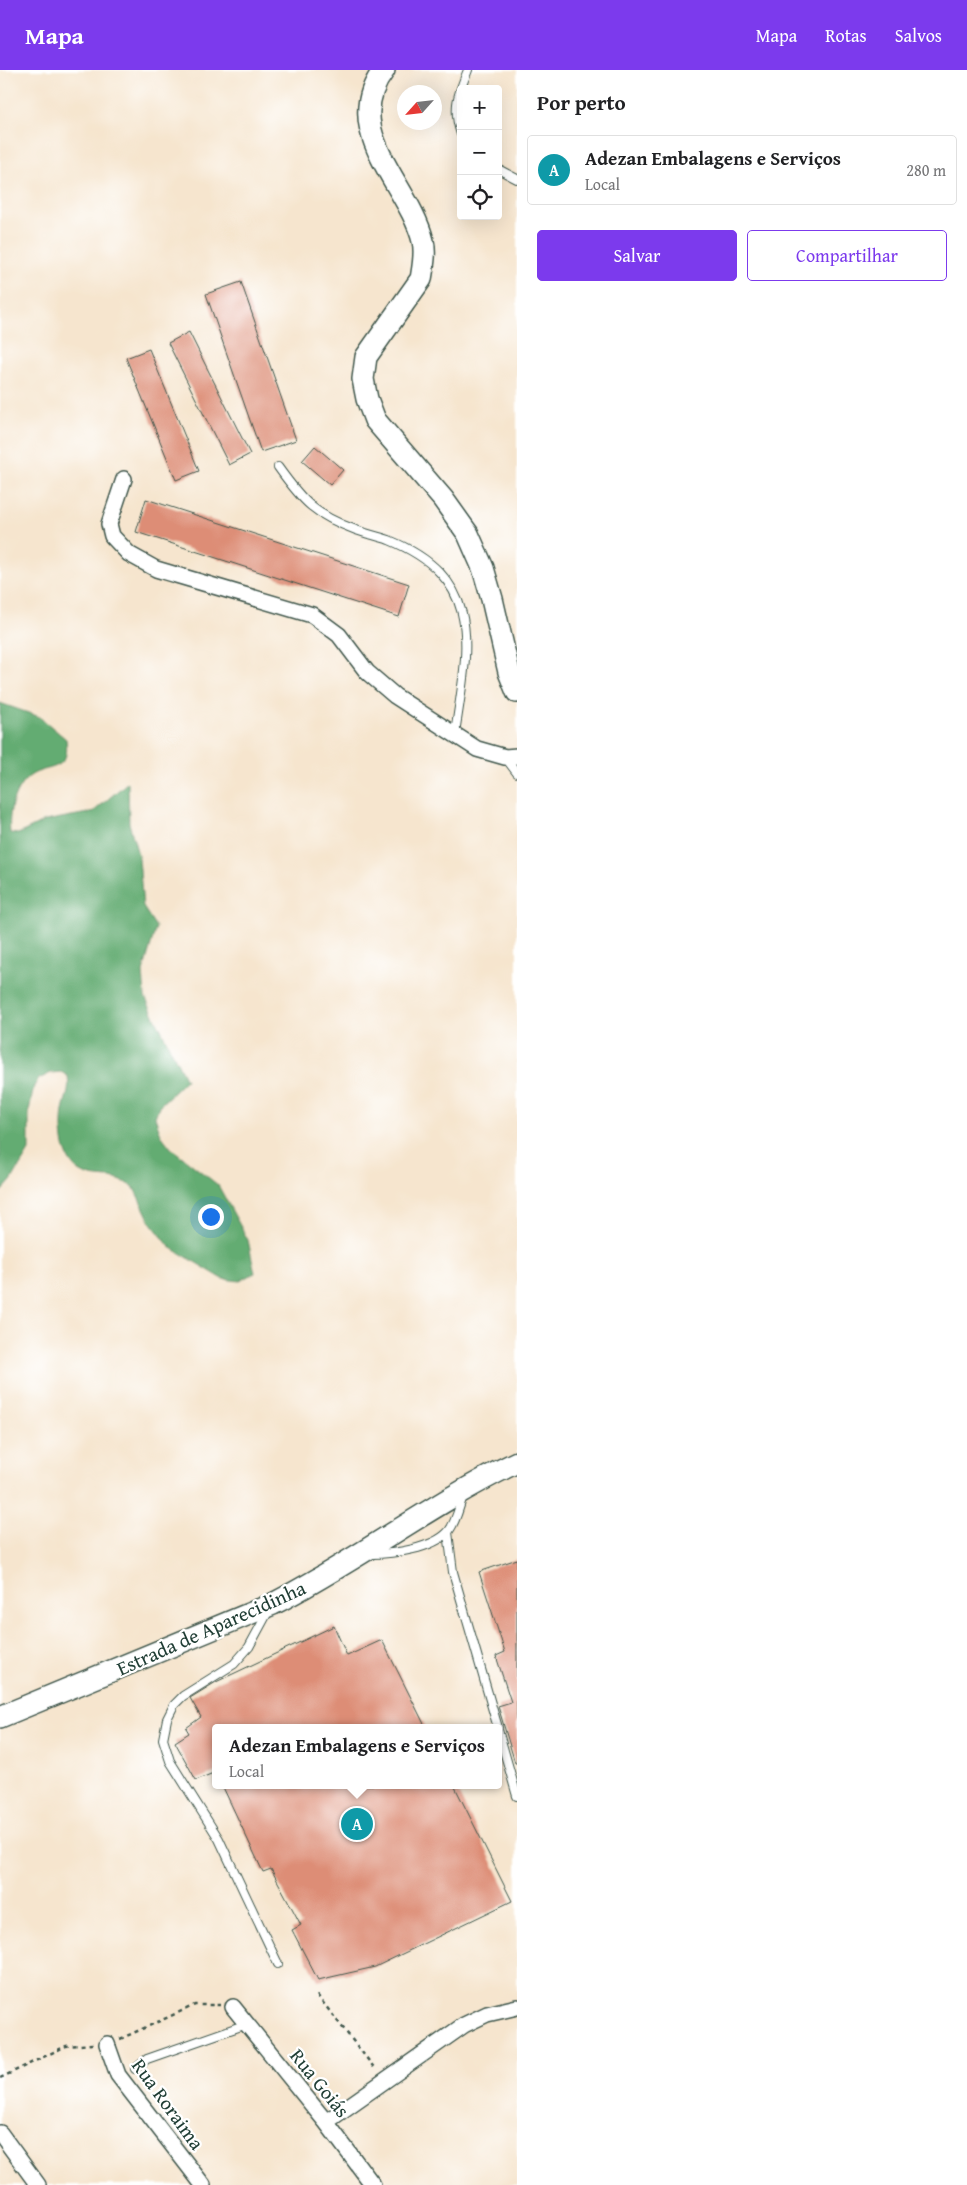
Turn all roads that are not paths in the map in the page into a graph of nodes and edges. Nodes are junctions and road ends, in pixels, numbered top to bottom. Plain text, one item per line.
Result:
1 (384, 70) edge
2 (468, 70) edge
3 (459, 130) edge
4 (502, 171) edge
5 (517, 179) edge
6 (278, 467) dead end
7 (124, 479) dead end
8 (517, 692) edge
9 (455, 733) junction
10 (511, 757) edge
11 (517, 773) edge
12 (517, 1462) edge
13 (466, 1489) junction
14 (448, 1532) junction
15 (359, 1554) junction
16 (273, 1604) junction
17 (0, 1717) edge
18 (497, 1724) edge
19 (502, 1743) edge
20 (517, 1796) edge
21 (278, 1964) dead end
22 (233, 2007) dead end
23 (517, 2007) edge
24 (247, 2024) junction
25 (107, 2044) dead end
26 (135, 2068) dead end
27 (326, 2122) junction
28 (0, 2133) edge
29 (38, 2185) edge
30 (203, 2185) edge
31 (373, 2185) edge

1 - 8 street
2 - 3 lane
4 - 5 lane
6 - 9 lane
7 - 9 street
9 - 10 street
10 - 11 lane
12 - 13 street, Estrada de Aparecidinha
13 - 14 lane
13 - 15 street, Estrada de Aparecidinha
14 - 15 lane
14 - 18 lane
15 - 16 street, Estrada de Aparecidinha
16 - 17 street, Estrada de Aparecidinha
16 - 21 lane
19 - 20 lane
22 - 24 street, Rua Goiás
23 - 27 street
24 - 26 lane
24 - 27 street, Rua Goiás
25 - 30 street, Rua Roraima
27 - 31 street, Rua Goiás
28 - 29 street

